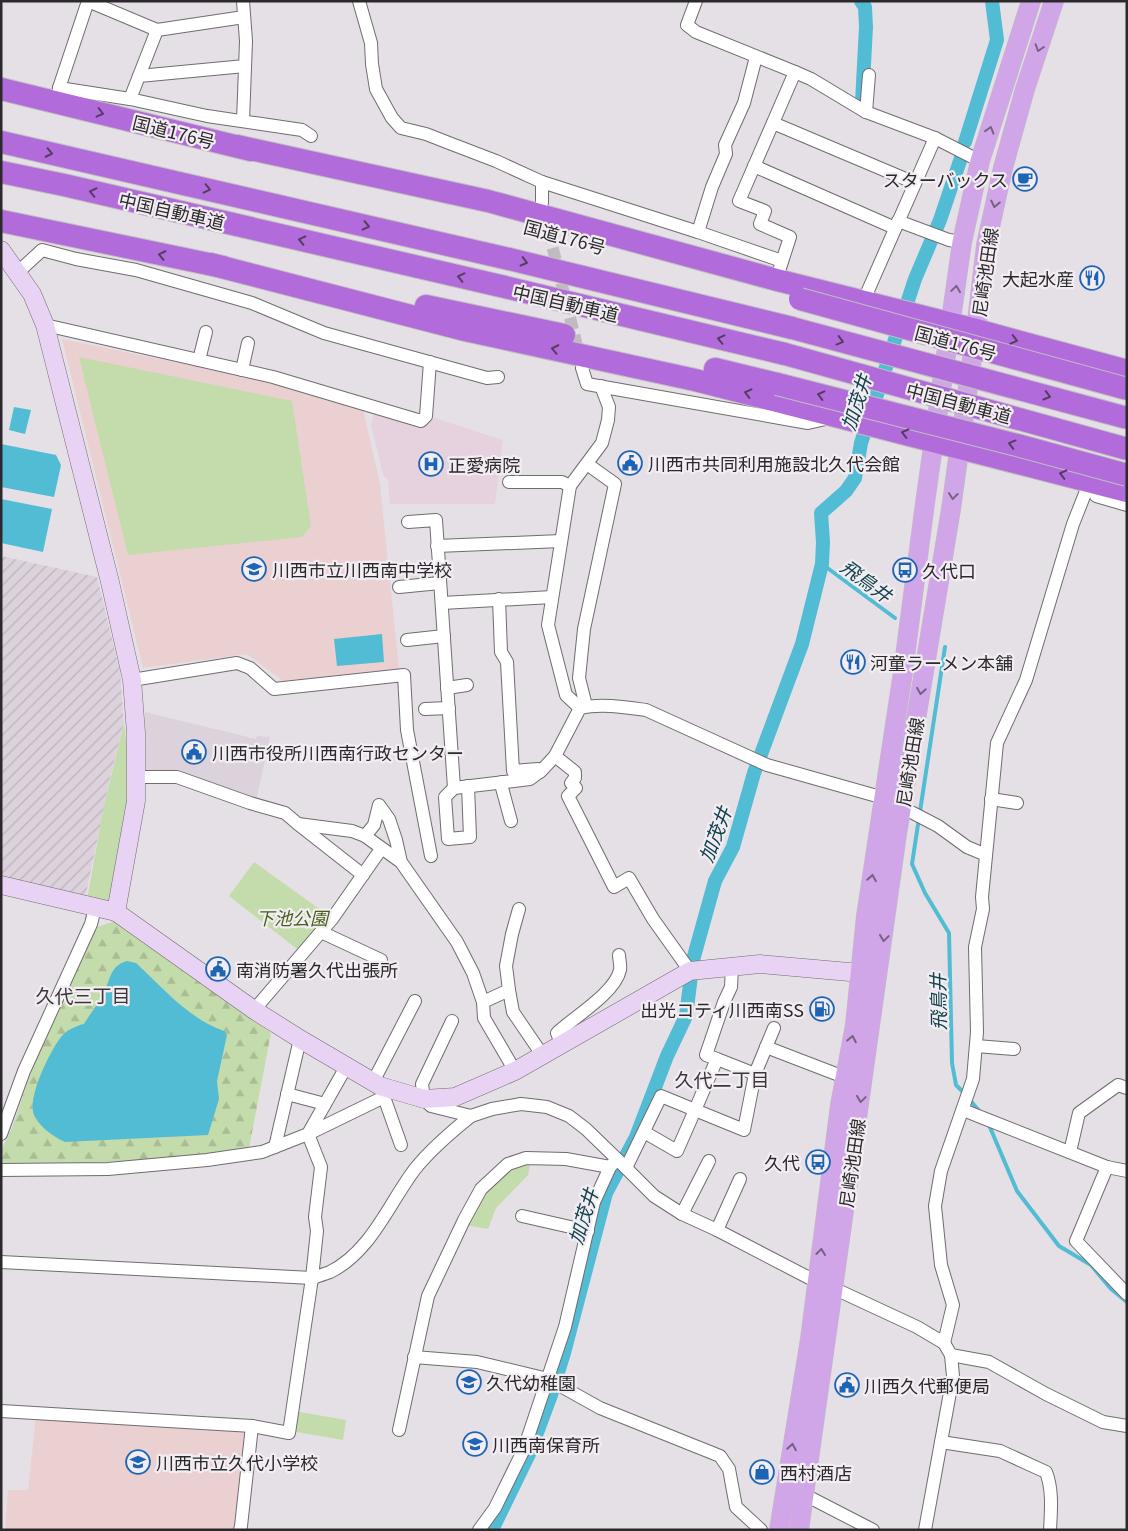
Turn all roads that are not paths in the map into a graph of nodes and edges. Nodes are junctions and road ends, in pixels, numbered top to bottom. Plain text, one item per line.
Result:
1 (88, 1) edge
2 (243, 1) edge
3 (359, 1) edge
4 (696, 1) edge
5 (1030, 1) edge
6 (1054, 1) edge
7 (244, 17) junction
8 (157, 30) junction
9 (756, 57) junction
10 (246, 66) junction
11 (795, 72) junction
12 (869, 75) dead end
13 (140, 76) junction
14 (1, 90) edge
15 (58, 95) junction
16 (130, 100) junction
17 (866, 112) junction
18 (243, 121) junction
19 (773, 123) junction
20 (416, 131) junction
21 (311, 136) dead end
22 (397, 136) dead end
23 (935, 138) junction
24 (1, 142) edge
25 (237, 146) junction
26 (980, 161) junction
27 (754, 166) junction
28 (1, 172) edge
29 (542, 182) junction
30 (915, 183) junction
31 (542, 203) tunnel mouth
32 (1, 221) edge
33 (896, 225) junction
34 (698, 232) junction
35 (962, 242) junction
36 (1, 250) edge
37 (210, 264) junction
38 (780, 270) junction
39 (16, 273) junction
40 (863, 302) junction
41 (951, 324) junction
42 (45, 325) junction
43 (976, 330) junction
44 (206, 332) dead end
45 (248, 343) dead end
46 (199, 360) junction
47 (430, 362) junction
48 (582, 368) tunnel mouth
49 (242, 370) junction
50 (1126, 373) edge
51 (498, 377) dead end
52 (601, 386) junction
53 (838, 416) junction
54 (1127, 418) edge
55 (934, 441) junction
56 (959, 447) junction
57 (1127, 449) edge
58 (587, 464) junction
59 (1127, 475) edge
60 (1090, 481) junction
61 (509, 482) dead end
62 (570, 486) junction
63 (1127, 491) edge
64 (1127, 505) edge
65 (408, 522) dead end
66 (561, 541) junction
67 (437, 546) junction
68 (440, 582) junction
69 (399, 587) dead end
70 (552, 597) junction
71 (499, 599) junction
72 (442, 603) junction
73 (444, 636) junction
74 (407, 640) dead end
75 (132, 680) junction
76 (467, 686) dead end
77 (447, 688) junction
78 (583, 707) junction
79 (448, 708) junction
80 (425, 709) dead end
81 (555, 756) junction
82 (540, 772) junction
83 (136, 777) junction
84 (502, 782) junction
85 (468, 786) junction
86 (454, 788) junction
87 (884, 798) junction
88 (991, 799) junction
89 (1017, 803) dead end
90 (902, 808) junction
91 (511, 821) dead end
92 (298, 824) junction
93 (365, 836) junction
94 (381, 849) junction
95 (986, 855) junction
96 (431, 856) dead end
97 (401, 862) junction
98 (363, 875) junction
99 (1, 885) edge
100 (95, 908) junction
101 (519, 909) dead end
102 (116, 912) junction
103 (321, 932) junction
104 (619, 955) dead end
105 (380, 960) dead end
106 (732, 966) junction
107 (690, 971) junction
108 (870, 976) junction
109 (509, 990) junction
110 (415, 1001) dead end
111 (483, 1002) junction
112 (254, 1010) junction
113 (452, 1021) dead end
114 (774, 1028) dead end
115 (300, 1039) junction
116 (561, 1043) junction
117 (976, 1046) junction
118 (766, 1047) junction
119 (1014, 1050) dead end
120 (543, 1056) junction
121 (717, 1059) junction
122 (346, 1067) junction
123 (515, 1071) junction
124 (755, 1074) junction
125 (844, 1078) junction
126 (379, 1088) junction
127 (1127, 1088) edge
128 (287, 1094) junction
129 (424, 1099) junction
130 (325, 1104) junction
131 (695, 1110) junction
132 (963, 1110) junction
133 (471, 1116) junction
134 (644, 1132) junction
135 (1, 1134) edge
136 (308, 1134) junction
137 (401, 1145) dead end
138 (275, 1147) junction
139 (1070, 1152) junction
140 (709, 1161) dead end
141 (617, 1165) junction
142 (1107, 1167) junction
143 (1, 1170) edge
144 (1127, 1171) edge
145 (740, 1179) dead end
146 (682, 1214) junction
147 (522, 1216) dead end
148 (717, 1230) junction
149 (588, 1231) junction
150 (1, 1262) edge
151 (312, 1278) junction
152 (825, 1285) junction
153 (1127, 1294) edge
154 (944, 1343) junction
155 (951, 1355) junction
156 (414, 1357) junction
157 (548, 1379) junction
158 (1, 1411) edge
159 (252, 1426) junction
160 (1127, 1426) edge
161 (399, 1430) dead end
162 (941, 1442) junction
163 (805, 1495) junction
164 (240, 1530) edge
165 (479, 1530) edge
166 (761, 1530) edge
167 (779, 1530) edge
168 (799, 1530) edge
169 (873, 1530) edge
170 (925, 1530) edge
171 (1050, 1530) edge

1 - 8 street
1 - 15 street
2 - 7 street
3 - 20 street
4 - 9 street
26 -> 5 main road, 尼崎池田線
6 -> 43 main road, 尼崎池田線
7 - 8 street
7 - 10 street
8 - 13 street
9 - 11 street
9 - 34 street
10 - 13 street
10 - 18 street
11 - 17 street
11 - 19 street
12 - 17 street
13 - 16 street
14 - 15 highway, 国道176号
15 - 16 street
15 -> 25 highway, 国道176号
16 - 18 street
17 - 23 street
18 - 21 street
19 - 27 street
19 - 30 street
20 - 22 street
20 - 29 street
23 - 26 street
23 - 30 street
24 -> 54 highway, 中国自動車道, bridge
25 - 38 highway
25 - 50 highway, 国道176号, bridge
26 - 35 main road, 尼崎池田線
27 - 33 street
27 - 38 street
57 -> 28 highway, 中国自動車道, bridge
29 - 31 street
29 - 34 street
30 - 33 street
37 -> 32 highway
33 - 35 street
33 - 40 street
34 - 38 street
41 -> 35 main road, 尼崎池田線
36 - 39 street
53 -> 37 highway
59 -> 37 highway, bridge
38 - 40 highway
39 - 42 street
39 - 47 street
40 - 41 highway
41 - 43 highway
41 - 55 main road, 尼崎池田線
42 - 46 street
42 - 75 street
43 -> 50 highway
43 - 56 main road, 尼崎池田線
44 - 46 street
45 - 49 street
46 - 49 street
47 - 49 street
47 - 51 street
48 - 52 street
52 - 53 street
52 - 58 street
55 -> 53 highway
55 - 56 highway
55 - 87 main road, 尼崎池田線
60 -> 56 highway
56 -> 90 main road, 尼崎池田線
58 - 62 street
58 - 78 street
60 - 63 highway
60 - 64 street
60 - 88 street
61 - 62 street
62 - 66 street
65 - 67 street
66 - 67 street
66 - 70 street
67 - 68 street
68 - 69 street
68 - 72 street
70 - 71 street
70 - 78 street
71 - 72 street
71 - 82 street
72 - 73 street
73 - 74 street
73 - 77 street
75 - 83 street
75 - 96 street
76 - 77 street
77 - 79 street
78 - 81 street
78 - 87 street
79 - 80 street
79 - 86 street
81 - 82 street
81 - 107 street
82 - 84 street
83 - 92 street
83 - 102 street
84 - 85 street
84 - 91 street
85 - 86 street
85 - 86 street
87 - 90 street
108 -> 87 main road, 尼崎池田線
88 - 89 street
88 - 95 street
90 - 95 street
90 -> 108 main road, 尼崎池田線
92 - 93 street
92 - 98 street
93 - 94 street
93 - 97 street
94 - 97 street
94 - 98 street
95 - 117 street
97 - 111 street
98 - 103 street
99 - 100 street
100 - 102 street
100 - 135 street
101 - 109 street
102 - 112 street
103 - 105 street
103 - 112 street
104 - 116 street
106 - 107 street
106 - 108 street
106 - 121 street
107 - 116 street
125 -> 108 main road, 尼崎池田線
108 -> 152 main road, 尼崎池田線
109 - 111 street
109 - 120 street
110 - 126 street
111 - 123 street
112 - 115 street
113 - 129 street
114 - 118 street
115 - 122 street
115 - 128 street
116 - 120 street
117 - 119 street
117 - 132 street
118 - 124 street
118 - 125 street
120 - 123 street
121 - 124 street
121 - 131 street
122 - 126 street
122 - 130 street
123 - 129 street
124 - 131 street
152 -> 125 main road, 尼崎池田線
126 - 129 street
126 - 136 street
126 - 137 street
127 - 139 street
128 - 130 street
128 - 138 street
129 - 133 street
130 - 136 street
131 - 134 street
131 - 134 street
132 - 139 street
132 - 154 street
133 - 141 street
133 - 151 street
134 - 141 street
136 - 138 street
136 - 151 street
138 - 143 street
139 - 142 street
140 - 146 street
141 - 146 street
141 - 149 street
141 - 156 street
142 - 144 street
142 - 153 street
145 - 148 street
146 - 148 street
147 - 149 street
148 - 152 street
149 - 157 street
150 - 151 street
151 - 159 street
152 - 154 street
152 - 163 main road, 尼崎池田線
167 -> 152 main road, 尼崎池田線
154 - 155 street
155 - 160 street
155 - 162 street
156 - 157 street
156 - 161 street
157 - 165 street
157 - 166 street
158 - 159 street
159 - 164 street
162 - 170 street
162 - 171 street
163 - 168 main road, 尼崎池田線
163 - 169 street

